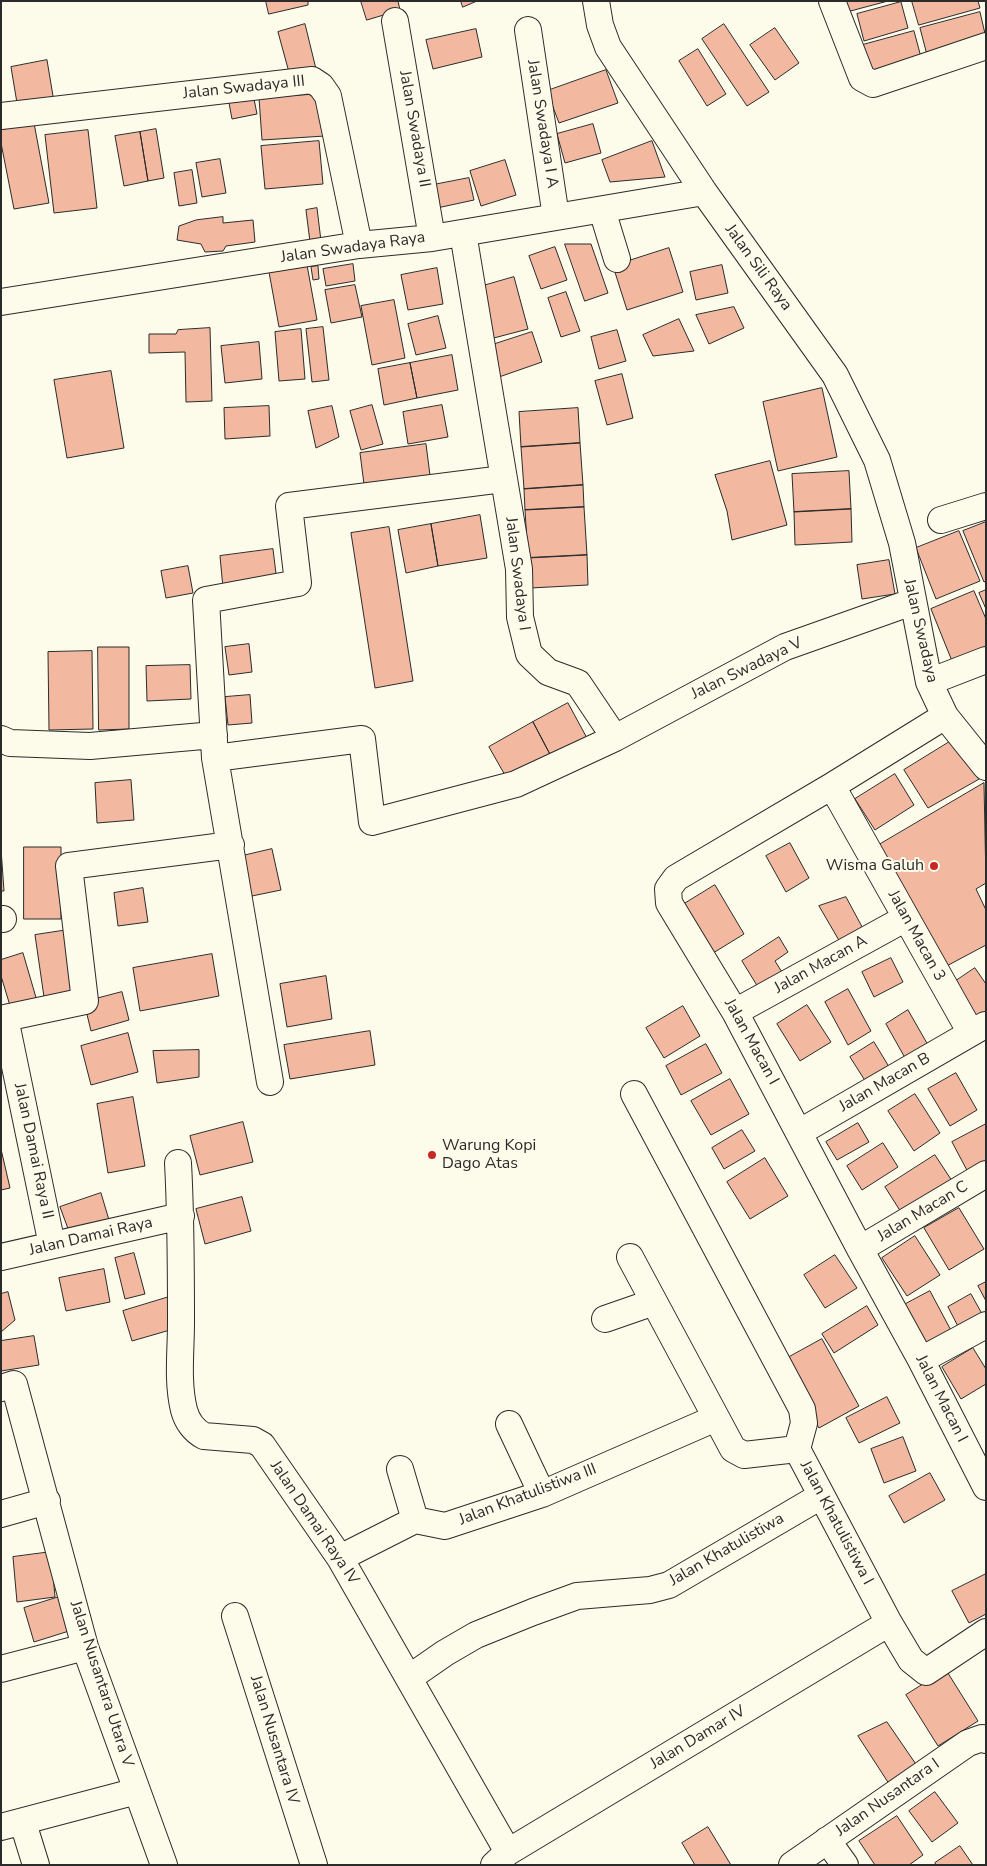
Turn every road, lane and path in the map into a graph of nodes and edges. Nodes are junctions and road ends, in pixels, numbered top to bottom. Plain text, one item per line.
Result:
1 (596, 1) edge
2 (832, 1) edge
3 (395, 21) dead end
4 (528, 30) dead end
5 (986, 46) edge
6 (1, 116) edge
7 (704, 192) junction
8 (602, 210) junction
9 (556, 217) junction
10 (464, 233) junction
11 (432, 238) junction
12 (359, 246) junction
13 (617, 259) dead end
14 (1, 302) edge
15 (503, 478) junction
16 (986, 506) edge
17 (941, 520) dead end
18 (902, 543) joint
19 (912, 602) junction
20 (986, 660) edge
21 (929, 682) junction
22 (945, 716) junction
23 (615, 738) junction
24 (1, 739) edge
25 (215, 746) junction
26 (986, 767) edge
27 (832, 786) junction
28 (231, 846) junction
29 (906, 918) junction
30 (735, 1012) junction
31 (3, 1018) edge
32 (978, 1029) edge
33 (270, 1082) dead end
34 (634, 1094) dead end
35 (800, 1132) junction
36 (178, 1163) dead end
37 (986, 1174) edge
38 (181, 1216) junction
39 (52, 1245) junction
40 (860, 1249) junction
41 (1, 1257) edge
42 (630, 1257) dead end
43 (654, 1302) junction
44 (605, 1319) dead end
45 (986, 1325) edge
46 (921, 1360) junction
47 (1, 1388) edge
48 (716, 1418) junction
49 (509, 1424) dead end
50 (797, 1449) junction
51 (400, 1469) dead end
52 (985, 1484) edge
53 (542, 1494) junction
54 (821, 1496) junction
55 (47, 1501) junction
56 (1, 1514) edge
57 (415, 1520) junction
58 (340, 1558) junction
59 (235, 1616) dead end
60 (888, 1623) junction
61 (986, 1632) edge
62 (85, 1647) junction
63 (1, 1669) edge
64 (409, 1678) junction
65 (984, 1738) edge
66 (138, 1792) junction
67 (12, 1825) edge
68 (827, 1840) junction
69 (501, 1858) edge
70 (309, 1863) edge
71 (36, 1865) edge
72 (164, 1865) edge
73 (792, 1865) edge
74 (845, 1865) edge

1 - 7 street, Jalan Sili Raya
2 - 5 street
3 - 11 street, Jalan Swadaya II
4 - 9 street, Jalan Swadaya I A
6 - 12 street, Jalan Swadaya III
7 - 8 street, Jalan Swadaya Raya
7 - 18 street, Jalan Sili Raya
8 - 9 street, Jalan Swadaya Raya
8 - 13 street
9 - 10 street, Jalan Swadaya Raya
10 - 11 street, Jalan Swadaya Raya
10 - 15 street, Jalan Swadaya I
11 - 12 street, Jalan Swadaya Raya
12 - 14 street, Jalan Swadaya Raya
15 - 23 street, Jalan Swadaya I
15 - 25 street
16 - 17 street
18 - 19 street, Jalan Swadaya
19 - 21 street, Jalan Swadaya
19 - 23 street, Jalan Swadaya V
20 - 21 street
21 - 22 street, Jalan Swadaya
22 - 26 street, Jalan Swadaya
22 - 27 street, Jalan Macan I
23 - 25 street
24 - 25 street
25 - 28 street
27 - 29 street, Jalan Macan 3
27 - 30 street, Jalan Macan I
28 - 31 street, Jalan Damai Raya II
28 - 33 street
29 - 30 street, Jalan Macan A
29 - 32 street, Jalan Macan 3
30 - 35 street, Jalan Macan I
31 - 39 street, Jalan Damai Raya II
32 - 35 street, Jalan Macan B
34 - 50 street
35 - 40 street, Jalan Macan I
36 - 38 street, Jalan Damai Raya IV
37 - 40 street, Jalan Macan C
38 - 39 street, Jalan Damai Raya
38 - 58 street, Jalan Damai Raya IV
39 - 41 street, Jalan Damai Raya
40 - 46 street, Jalan Macan I
42 - 43 street, Jalan Khatulistiwa I
43 - 44 street
43 - 48 street, Jalan Khatulistiwa I
45 - 46 street
46 - 52 street, Jalan Macan I
47 - 55 street, Jalan Nusantara Utara V
48 - 50 street, Jalan Khatulistiwa I
48 - 53 street, Jalan Khatulistiwa III
49 - 53 street
50 - 54 street, Jalan Khatulistiwa I
51 - 57 street
53 - 57 street, Jalan Khatulistiwa III
54 - 60 street, Jalan Khatulistiwa I
54 - 64 street, Jalan Khatulistiwa
55 - 56 street
55 - 62 street, Jalan Nusantara Utara V
57 - 58 street
58 - 64 street, Jalan Damai Raya IV
59 - 70 street, Jalan Nusantara IV
60 - 61 street, Jalan Khatulistiwa I
60 - 69 street, Jalan Damar IV
62 - 63 street
62 - 66 street, Jalan Nusantara Utara V
64 - 69 street, Jalan Damai Raya IV
65 - 68 street, Jalan Nusantara I
66 - 67 street
66 - 72 street, Jalan Nusantara Utara V
67 - 71 street
68 - 73 street, Jalan Nusantara I
68 - 74 street

